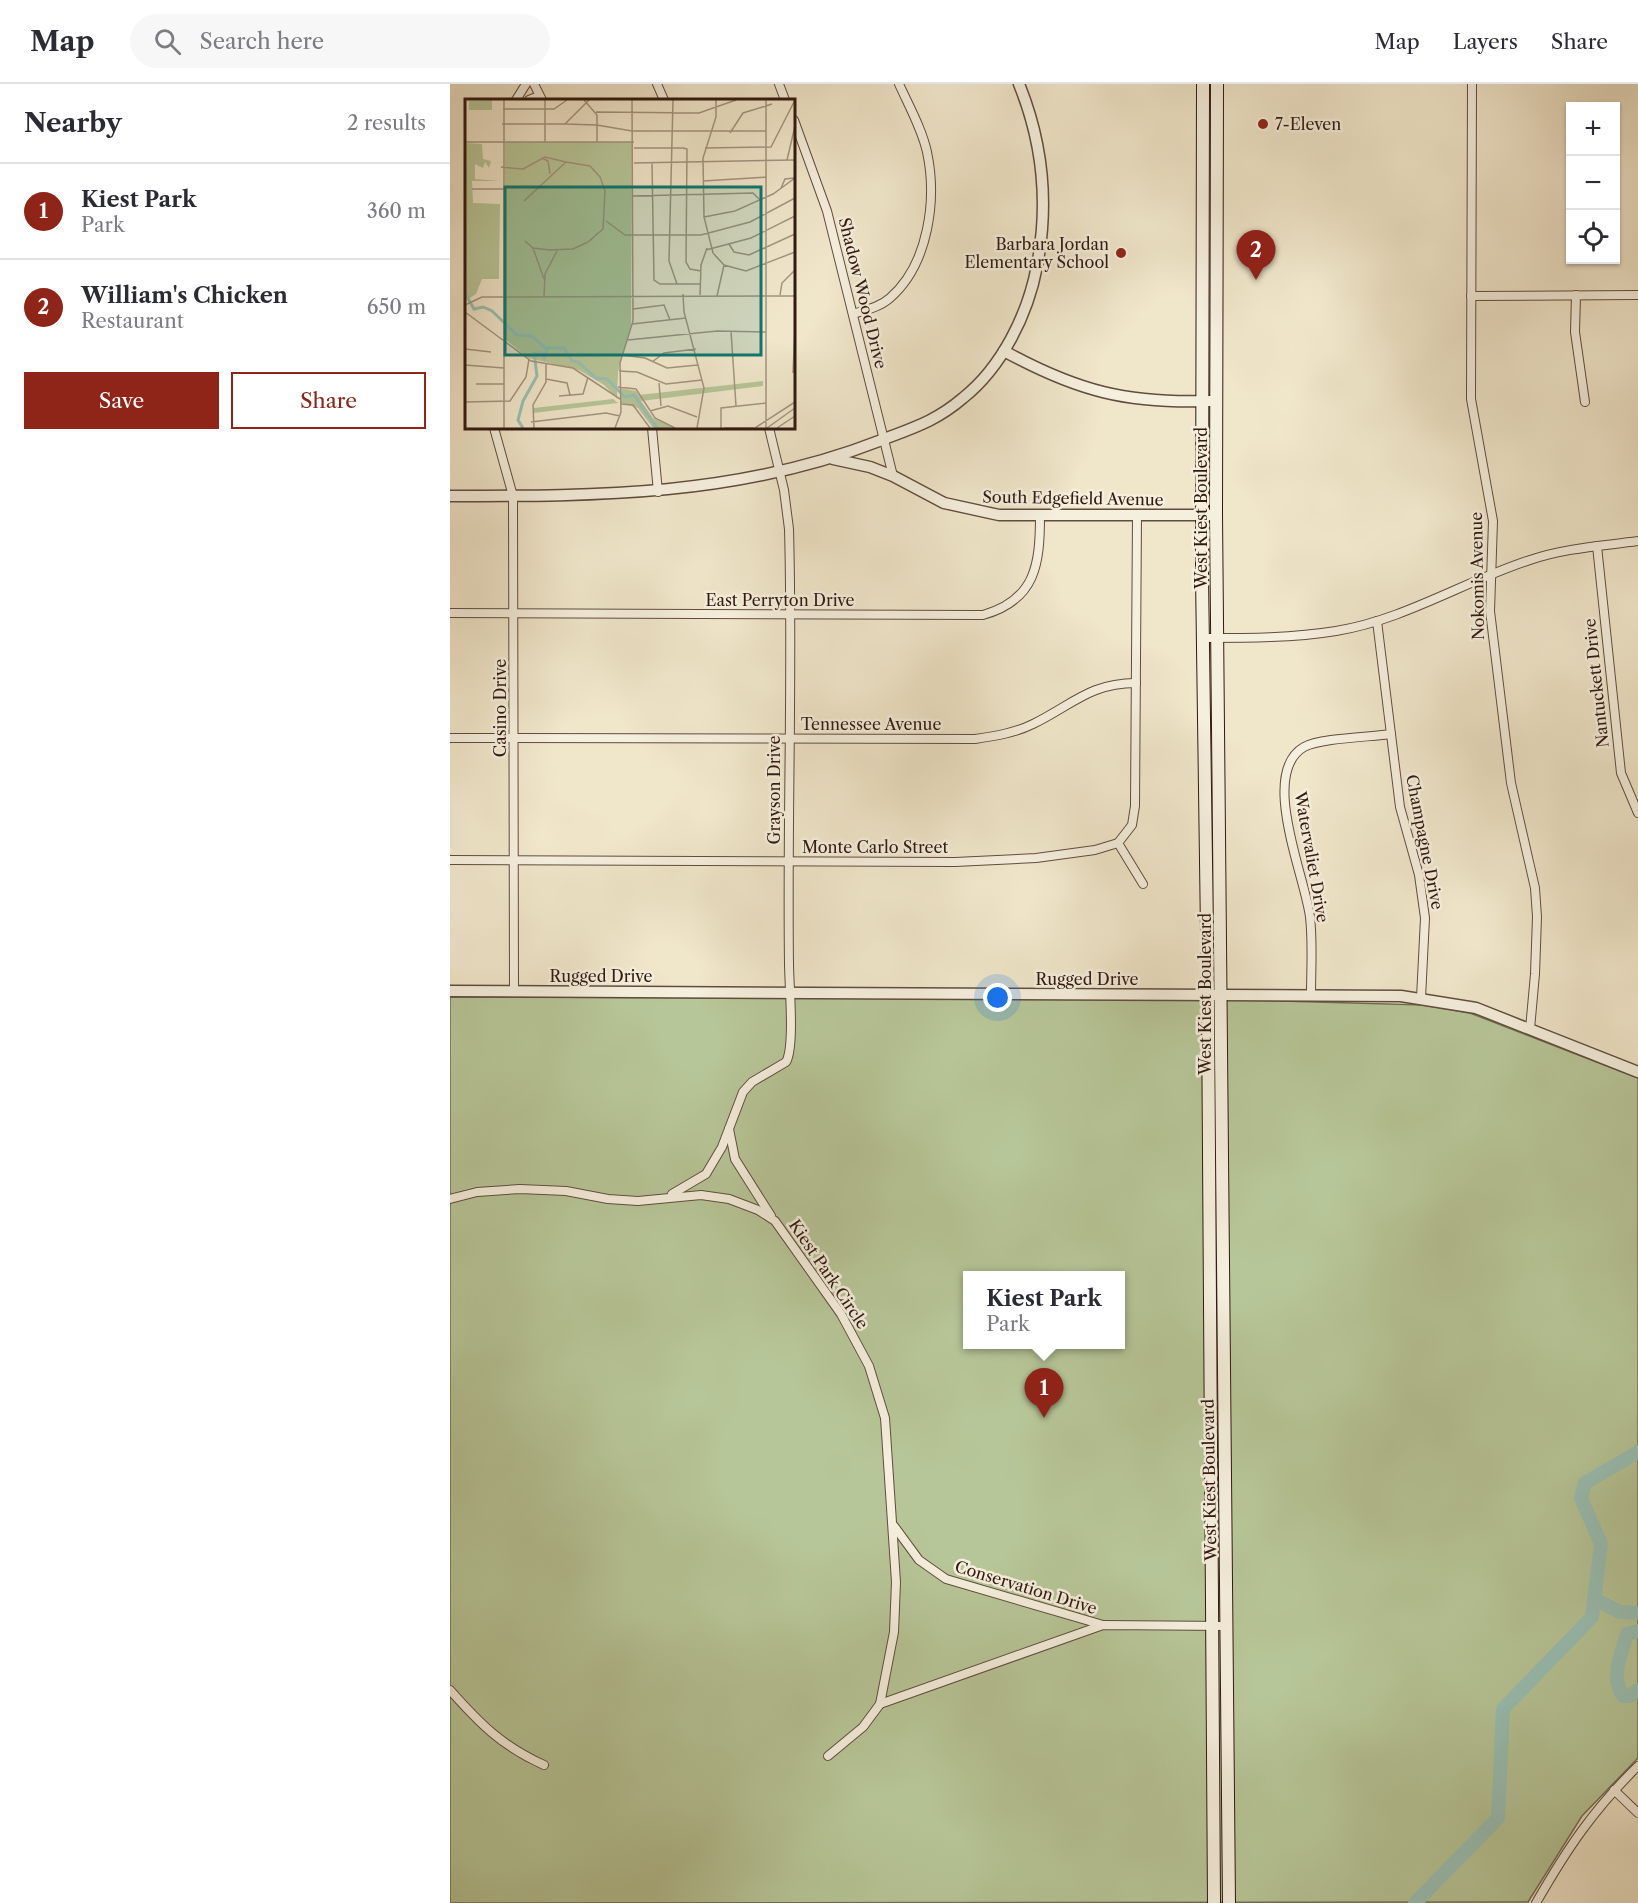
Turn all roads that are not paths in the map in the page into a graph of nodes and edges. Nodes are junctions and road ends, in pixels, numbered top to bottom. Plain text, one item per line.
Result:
1 (526, 84) edge
2 (534, 84) edge
3 (657, 84) edge
4 (779, 84) edge
5 (899, 84) edge
6 (1019, 84) edge
7 (1203, 84) edge
8 (1218, 84) edge
9 (1472, 84) edge
10 (540, 98) edge
11 (517, 99) edge
12 (664, 99) edge
13 (785, 99) edge
14 (795, 123) edge
15 (1203, 229) junction
16 (1217, 229) junction
17 (1576, 295) junction
18 (1638, 295) edge
19 (1471, 296) junction
20 (853, 314) junction
21 (1202, 316) junction
22 (1217, 316) junction
23 (1004, 351) junction
24 (1217, 401) junction
25 (1202, 402) junction
26 (1585, 402) dead end
27 (494, 429) edge
28 (652, 429) edge
29 (769, 429) edge
30 (883, 439) junction
31 (833, 459) junction
32 (779, 470) junction
33 (893, 476) junction
34 (658, 492) junction
35 (450, 496) edge
36 (513, 496) junction
37 (1040, 515) junction
38 (1137, 515) junction
39 (1202, 515) junction
40 (1216, 515) junction
41 (1638, 541) edge
42 (1597, 546) junction
43 (1491, 574) junction
44 (450, 613) edge
45 (515, 614) junction
46 (789, 615) junction
47 (1377, 621) junction
48 (1204, 638) junction
49 (1219, 638) junction
50 (1136, 683) junction
51 (1391, 734) junction
52 (450, 738) edge
53 (514, 738) junction
54 (789, 738) junction
55 (1638, 813) edge
56 (1206, 814) junction
57 (1221, 814) junction
58 (1118, 843) junction
59 (450, 860) edge
60 (514, 860) junction
61 (788, 862) junction
62 (1143, 884) dead end
63 (450, 990) edge
64 (514, 991) junction
65 (789, 992) junction
66 (1208, 994) junction
67 (1221, 994) junction
68 (1311, 995) junction
69 (1421, 998) junction
70 (1530, 1029) junction
71 (1638, 1072) edge
72 (729, 1129) junction
73 (663, 1197) junction
74 (450, 1198) edge
75 (775, 1221) junction
76 (893, 1524) junction
77 (1103, 1625) junction
78 (1211, 1626) junction
79 (1227, 1626) junction
80 (450, 1690) edge
81 (880, 1704) junction
82 (828, 1756) dead end
83 (544, 1765) dead end
84 (1638, 1766) edge
85 (1614, 1791) junction
86 (1638, 1813) edge
87 (1214, 1903) edge
88 (1229, 1903) edge
89 (1536, 1903) edge

1 - 11 street
2 - 10 street
3 - 12 street
4 - 13 street
5 - 20 street
6 - 23 street, South Edgefield Avenue
7 - 15 main road, West Kiest Boulevard
8 - 16 main road, West Kiest Boulevard
9 - 19 street, Nokomis Avenue
14 - 20 street, Shadow Wood Drive
15 - 16 main road
15 - 21 main road, West Kiest Boulevard
16 - 22 main road, West Kiest Boulevard
17 - 18 street
17 - 19 street
17 - 26 street
19 - 43 street, Nokomis Avenue
20 - 30 street, Shadow Wood Drive
21 - 22 main road
21 - 25 main road, West Kiest Boulevard
22 - 24 main road, West Kiest Boulevard
23 - 25 street
23 - 30 street, South Edgefield Avenue
24 - 25 street
24 - 40 main road, West Kiest Boulevard
25 - 39 main road, West Kiest Boulevard
27 - 36 street, Casino Drive
28 - 34 street
29 - 32 street, Grayson Drive
30 - 31 street, South Edgefield Avenue
30 - 33 street, Shadow Wood Drive
31 - 32 street, South Edgefield Avenue
31 - 33 street, South Edgefield Avenue
32 - 34 street, South Edgefield Avenue
32 - 46 street, Grayson Drive
33 - 37 street, South Edgefield Avenue
34 - 36 street, South Edgefield Avenue
35 - 36 street, South Edgefield Avenue
36 - 45 street, Casino Drive
37 - 38 street, South Edgefield Avenue
37 - 46 street, East Perryton Drive
38 - 39 street, South Edgefield Avenue
38 - 50 street
39 - 40 street, South Edgefield Avenue
39 - 48 main road, West Kiest Boulevard
40 - 49 main road, West Kiest Boulevard
41 - 42 street
42 - 43 street
42 - 55 street, Nantuckett Drive
43 - 47 street
43 - 70 street, Nokomis Avenue
44 - 45 street, East Perryton Drive
45 - 46 street, East Perryton Drive
45 - 53 street, Casino Drive
46 - 54 street, Grayson Drive
47 - 49 street
47 - 51 street, Champagne Drive
48 - 49 street
48 - 56 main road, West Kiest Boulevard
49 - 57 main road, West Kiest Boulevard
50 - 54 street, Tennessee Avenue
50 - 58 street
51 - 68 street, Watervaliet Drive
51 - 69 street, Champagne Drive
52 - 53 street, Tennessee Avenue
53 - 54 street, Tennessee Avenue
53 - 60 street, Casino Drive
54 - 61 street, Grayson Drive
56 - 57 main road
56 - 66 main road, West Kiest Boulevard
57 - 67 main road, West Kiest Boulevard
58 - 61 street, Monte Carlo Street
58 - 62 street
59 - 60 street, Monte Carlo Street
60 - 61 street, Monte Carlo Street
60 - 64 street, Casino Drive
61 - 65 street, Grayson Drive
63 - 64 street, Rugged Drive
64 - 65 street, Rugged Drive
65 - 66 street, Rugged Drive
65 - 72 street, Grayson Drive
66 - 67 street, Rugged Drive
66 - 78 main road, West Kiest Boulevard
67 - 68 street, Rugged Drive
67 - 79 main road, West Kiest Boulevard
68 - 69 street, Rugged Drive
69 - 70 street, Rugged Drive
70 - 71 street, Rugged Drive
72 - 73 street, Grayson Drive
72 - 75 street
73 - 74 street, Kiest Park Circle
73 - 75 street, Kiest Park Circle
75 - 76 street, Kiest Park Circle
76 - 77 street, Conservation Drive
76 - 81 street, Kiest Park Circle
77 - 78 street, Conservation Drive
77 - 81 street, Conservation Drive
78 - 79 street, Conservation Drive
78 - 87 main road, West Kiest Boulevard
79 - 88 main road, West Kiest Boulevard
80 - 83 street
81 - 82 street, Kiest Park Circle
84 - 85 street
85 - 86 street
85 - 89 street

